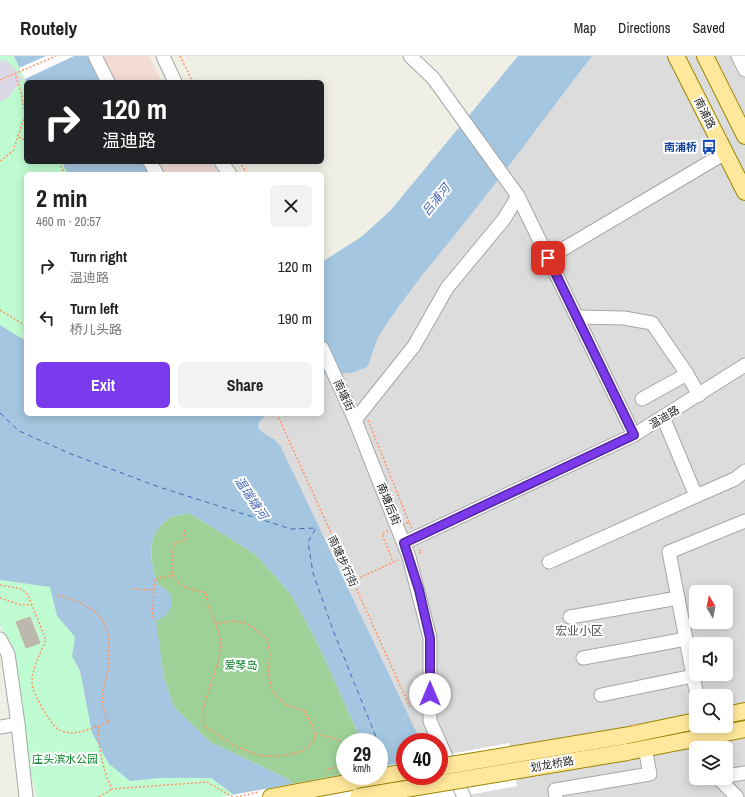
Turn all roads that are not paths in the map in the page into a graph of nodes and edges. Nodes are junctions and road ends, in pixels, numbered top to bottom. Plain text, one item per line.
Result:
1 (94, 56) edge
2 (163, 56) edge
3 (410, 56) edge
4 (676, 56) edge
5 (705, 56) edge
6 (738, 56) edge
7 (745, 70) edge
8 (107, 80) edge
9 (174, 80) edge
10 (744, 134) edge
11 (725, 153) junction
12 (222, 164) edge
13 (228, 172) edge
14 (745, 192) edge
15 (518, 196) junction
16 (548, 258) junction
17 (577, 317) junction
18 (324, 352) edge
19 (743, 371) edge
20 (687, 374) junction
21 (699, 395) junction
22 (642, 399) dead end
23 (663, 417) junction
24 (355, 420) junction
25 (634, 435) junction
26 (745, 471) edge
27 (696, 496) junction
28 (745, 521) edge
29 (404, 543) junction
30 (549, 562) dead end
31 (678, 598) junction
32 (570, 617) dead end
33 (0, 639) edge
34 (686, 639) junction
35 (689, 655) edge
36 (583, 658) dead end
37 (689, 677) edge
38 (601, 695) dead end
39 (745, 711) edge
40 (733, 713) edge
41 (689, 723) edge
42 (18, 724) junction
43 (0, 727) edge
44 (745, 729) edge
45 (712, 741) edge
46 (625, 744) junction
47 (689, 744) edge
48 (644, 748) junction
49 (448, 766) edge
50 (745, 773) edge
51 (396, 774) edge
52 (733, 775) edge
53 (725, 785) edge
54 (26, 797) edge
55 (272, 797) edge
56 (358, 797) edge
57 (464, 797) edge
58 (556, 797) edge
59 (737, 797) edge

1 - 8 street
2 - 9 street
3 - 15 street
4 - 11 main road, 南浦路
5 - 10 main road
6 - 7 street
11 - 14 main road, 南浦路
11 - 16 street
12 - 13 street
15 - 16 street
15 - 24 street
16 - 17 street
17 - 20 street
17 - 25 street
18 - 24 street, 南塘街
19 - 21 street, 温迪路
20 - 21 street
20 - 22 street
21 - 23 street, 温迪路
23 - 25 street, 温迪路
23 - 27 street
24 - 29 street, 南塘后街
25 - 29 street, 温迪路
26 - 27 street
27 - 30 street
28 - 31 street
29 - 57 street, 南塘后街
31 - 32 street
31 - 34 street
33 - 42 street
34 - 35 street
34 - 36 street
37 - 38 street
39 - 40 main road
41 - 46 main road, 划龙桥路
42 - 43 street
42 - 54 street
44 - 45 main road, 划龙桥路
46 - 48 main road, 划龙桥路
46 - 49 main road, 划龙桥路, bridge
46 - 56 main road, 划龙桥路, bridge
47 - 48 main road, 划龙桥路
48 - 58 street
50 - 52 street
51 - 55 main road
53 - 59 street

